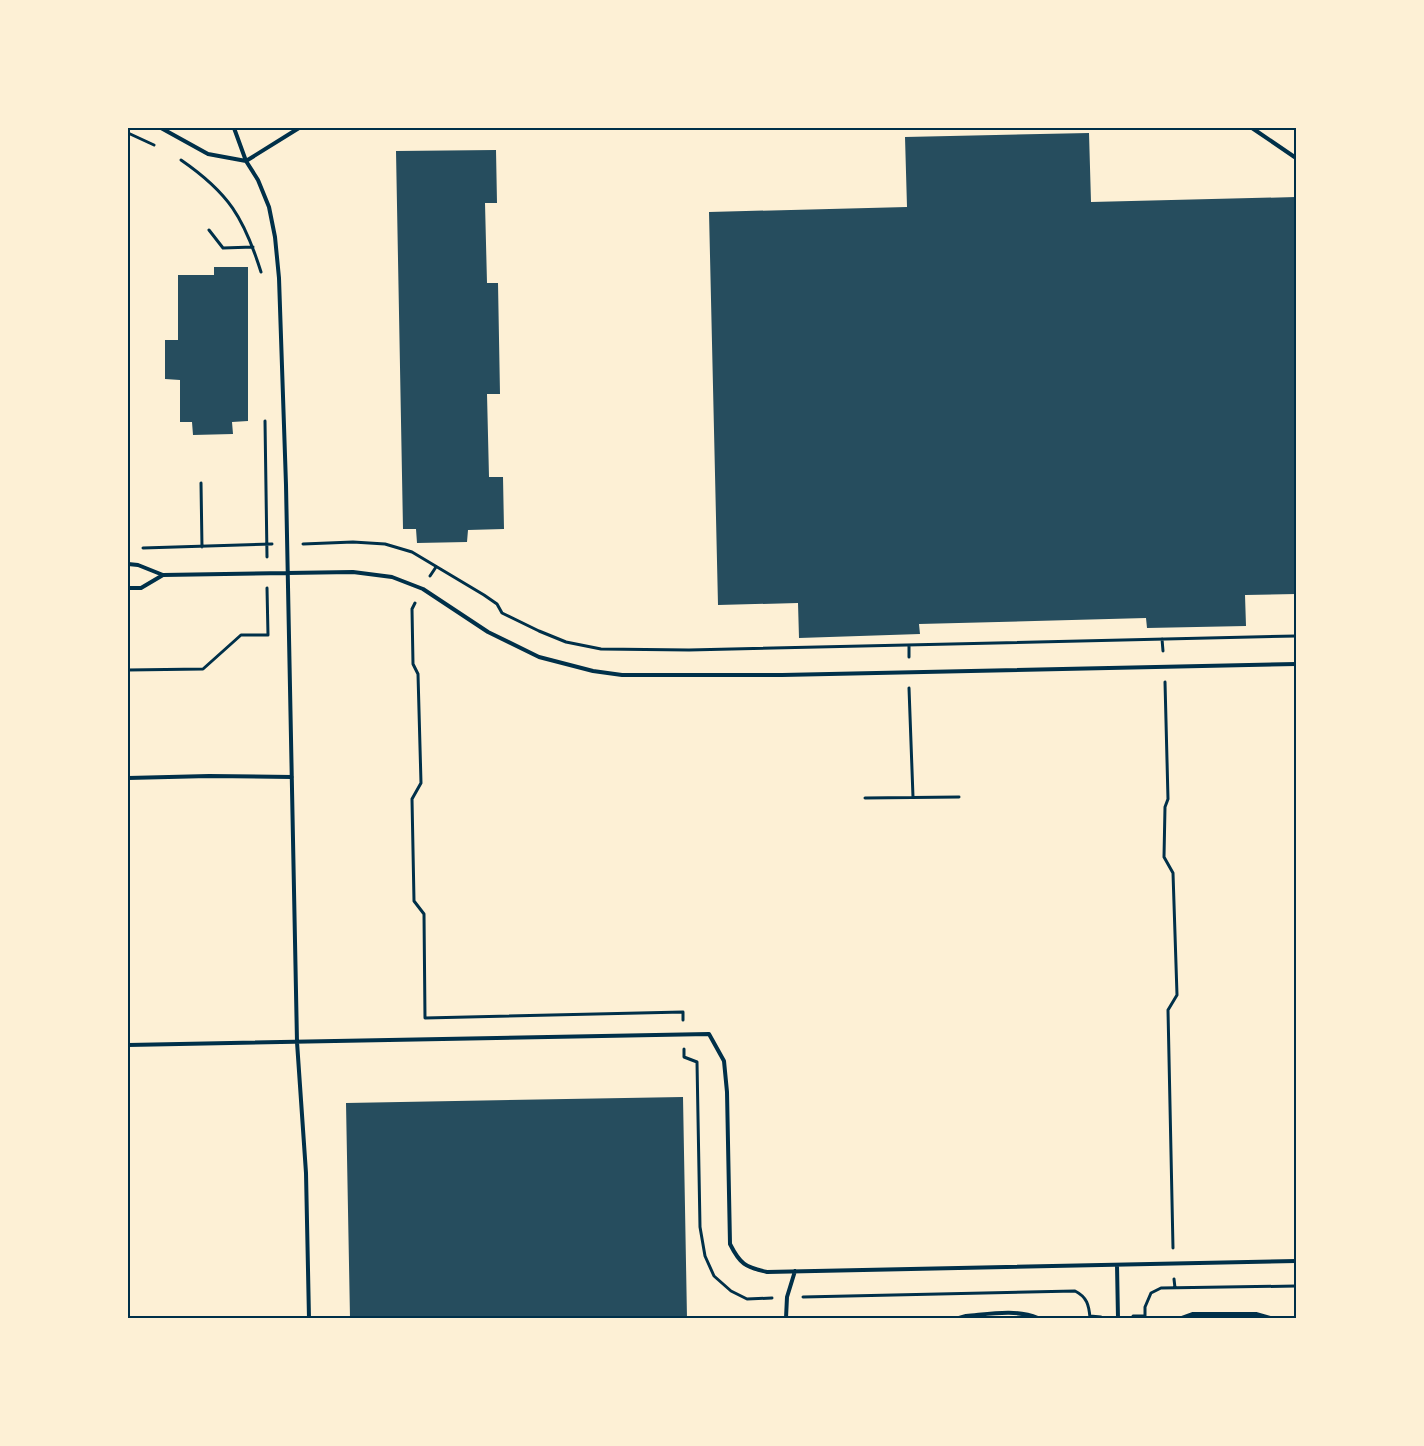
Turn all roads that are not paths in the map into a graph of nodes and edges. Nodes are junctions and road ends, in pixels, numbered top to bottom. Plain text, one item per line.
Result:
1 (161, 128) edge
2 (234, 128) edge
3 (299, 128) edge
4 (1252, 128) edge
5 (1296, 158) edge
6 (246, 161) junction
7 (128, 564) edge
8 (288, 574) junction
9 (163, 575) junction
10 (128, 588) edge
11 (1296, 664) edge
12 (292, 777) junction
13 (128, 778) edge
14 (297, 1042) junction
15 (128, 1045) edge
16 (1296, 1261) edge
17 (1117, 1265) junction
18 (795, 1271) junction
19 (309, 1318) edge
20 (786, 1318) edge
21 (959, 1318) edge
22 (1038, 1318) edge
23 (1118, 1318) edge
24 (1182, 1318) edge
25 (1270, 1318) edge

1 - 6 lane
2 - 6 lane
3 - 6 lane
4 - 5 lane
6 - 8 lane
7 - 9 lane
8 - 9 lane
8 - 11 lane
8 - 12 lane
9 - 10 lane
12 - 13 lane
12 - 14 lane
14 - 15 lane
14 - 18 lane
14 - 19 lane
16 - 17 lane
17 - 18 lane
17 - 23 lane
18 - 20 lane
21 - 22 lane
24 - 25 lane

